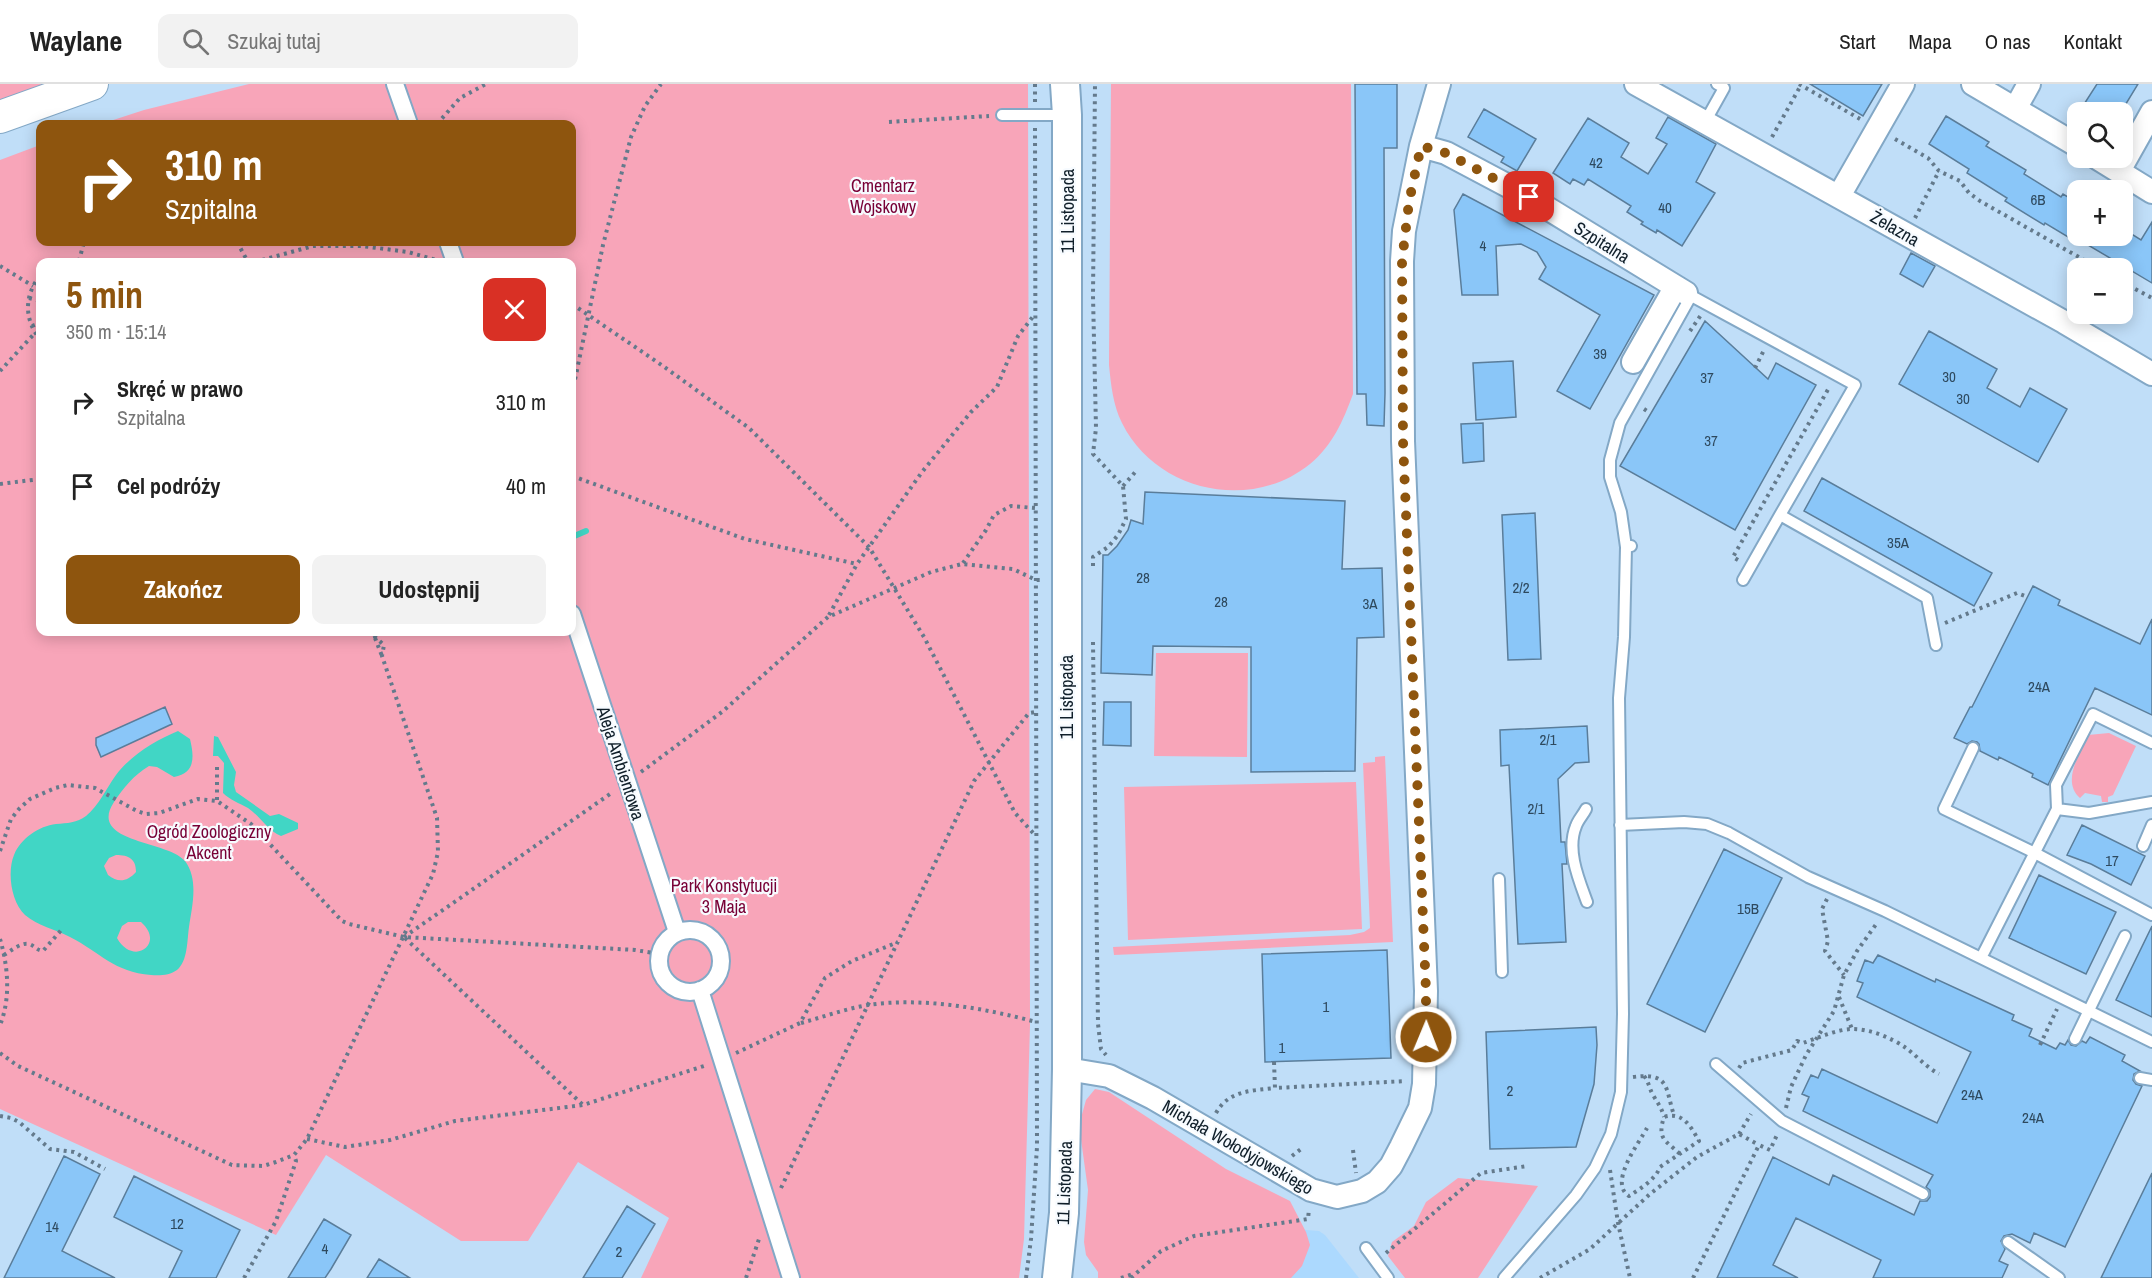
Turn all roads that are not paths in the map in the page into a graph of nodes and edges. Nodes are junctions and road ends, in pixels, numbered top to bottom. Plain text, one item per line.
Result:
1 (92, 84) edge
2 (395, 84) edge
3 (1065, 84) edge
4 (1070, 84) edge
5 (1439, 84) edge
6 (1636, 84) edge
7 (1717, 84) edge
8 (1903, 84) edge
9 (1973, 84) edge
10 (2029, 84) edge
11 (2015, 109) junction
12 (2152, 111) edge
13 (1002, 115) road end
14 (1067, 115) junction
15 (0, 117) edge
16 (408, 120) edge
17 (1705, 122) junction
18 (2067, 140) edge
19 (1421, 146) junction
20 (2114, 168) edge
21 (2119, 171) junction
22 (2152, 192) edge
23 (1839, 196) junction
24 (1684, 292) junction
25 (1633, 362) dead end
26 (2152, 374) edge
27 (1780, 515) junction
28 (1743, 580) dead end
29 (576, 626) edge
30 (1936, 645) dead end
31 (2152, 743) edge
32 (1973, 748) dead end
33 (2152, 802) edge
34 (2057, 809) junction
35 (1586, 810) dead end
36 (1620, 825) junction
37 (2152, 825) edge
38 (2143, 846) dead end
39 (2033, 852) junction
40 (1499, 879) dead end
41 (1587, 902) dead end
42 (2152, 915) edge
43 (677, 932) junction
44 (2126, 936) dead end
45 (1981, 958) junction
46 (1502, 972) dead end
47 (700, 990) junction
48 (2089, 1010) junction
49 (2075, 1039) dead end
50 (2152, 1042) edge
51 (1716, 1064) dead end
52 (1067, 1069) junction
53 (2140, 1078) dead end
54 (2152, 1080) edge
55 (1923, 1194) dead end
56 (2008, 1242) dead end
57 (1366, 1248) dead end
58 (790, 1278) edge
59 (1057, 1278) edge
60 (1388, 1278) edge
61 (1504, 1278) edge
62 (2059, 1278) edge

1 - 15 main road
2 - 16 street
3 - 14 street, 11 Listopada
4 - 14 street, 11 Listopada
5 - 19 street, Michała Wołodyjowskiego
6 - 17 street, Żelazna
7 - 17 lane
8 - 23 street
9 - 11 street
10 - 11 street
11 - 18 street
12 - 21 street
13 - 14 lane
14 - 52 street, 11 Listopada
17 - 23 street, Żelazna
19 - 24 street, Szpitalna
19 - 52 street, Michała Wołodyjowskiego
20 - 21 street
21 - 22 street
23 - 26 street, Żelazna
24 - 25 street
24 - 27 lane
24 - 36 lane
27 - 28 lane
27 - 30 lane
29 - 43 street, Aleja Ambientowa
31 - 34 lane
32 - 39 lane
33 - 34 lane
34 - 39 lane
35 - 41 lane
36 - 45 lane
36 - 61 lane
37 - 38 lane
39 - 42 lane
39 - 45 lane
40 - 46 lane
43 - 47 street
43 - 47 street
44 - 48 lane
45 - 48 lane
47 - 58 street
48 - 49 lane
48 - 50 lane
51 - 55 lane
52 - 59 street, 11 Listopada
53 - 54 lane
56 - 62 lane
57 - 60 lane

